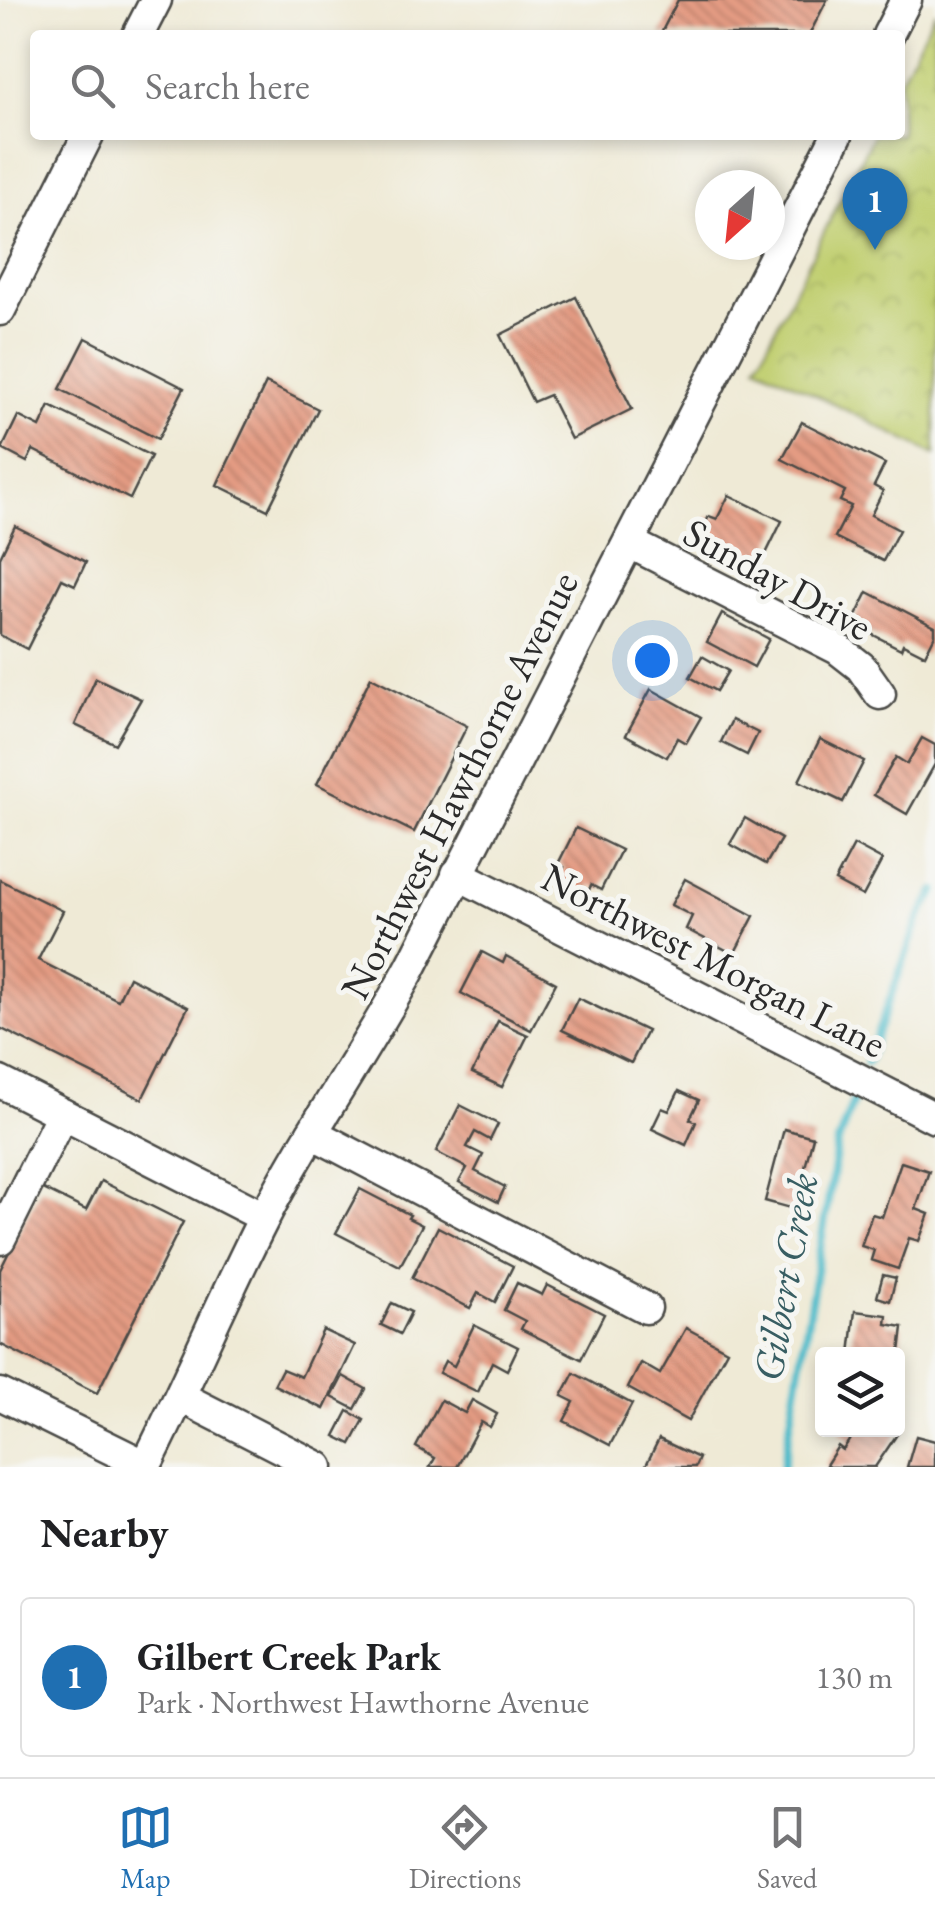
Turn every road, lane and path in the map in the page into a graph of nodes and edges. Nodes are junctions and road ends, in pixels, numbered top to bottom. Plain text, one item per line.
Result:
1 (156, 0) edge
2 (906, 0) edge
3 (141, 30) edge
4 (891, 30) edge
5 (85, 140) edge
6 (835, 140) edge
7 (0, 310) edge
8 (630, 542) junction
9 (880, 694) dead end
10 (457, 874) junction
11 (0, 1082) edge
12 (62, 1114) junction
13 (935, 1118) edge
14 (312, 1133) junction
15 (264, 1217) junction
16 (0, 1239) edge
17 (646, 1308) dead end
18 (0, 1394) edge
19 (181, 1397) junction
20 (145, 1467) edge
21 (318, 1467) edge

1 - 3 street
2 - 4 street
5 - 7 street
6 - 8 street, Northwest Hawthorne Avenue
8 - 9 street, Sunday Drive
8 - 10 street, Northwest Hawthorne Avenue
10 - 13 street, Northwest Morgan Lane
10 - 14 street, Northwest Hawthorne Avenue
11 - 12 street
12 - 15 street
12 - 16 street
14 - 15 street, Northwest Hawthorne Avenue
14 - 17 street
15 - 19 street, Northwest Hawthorne Avenue
18 - 20 street
19 - 20 street, Northwest Hawthorne Avenue
19 - 21 street

